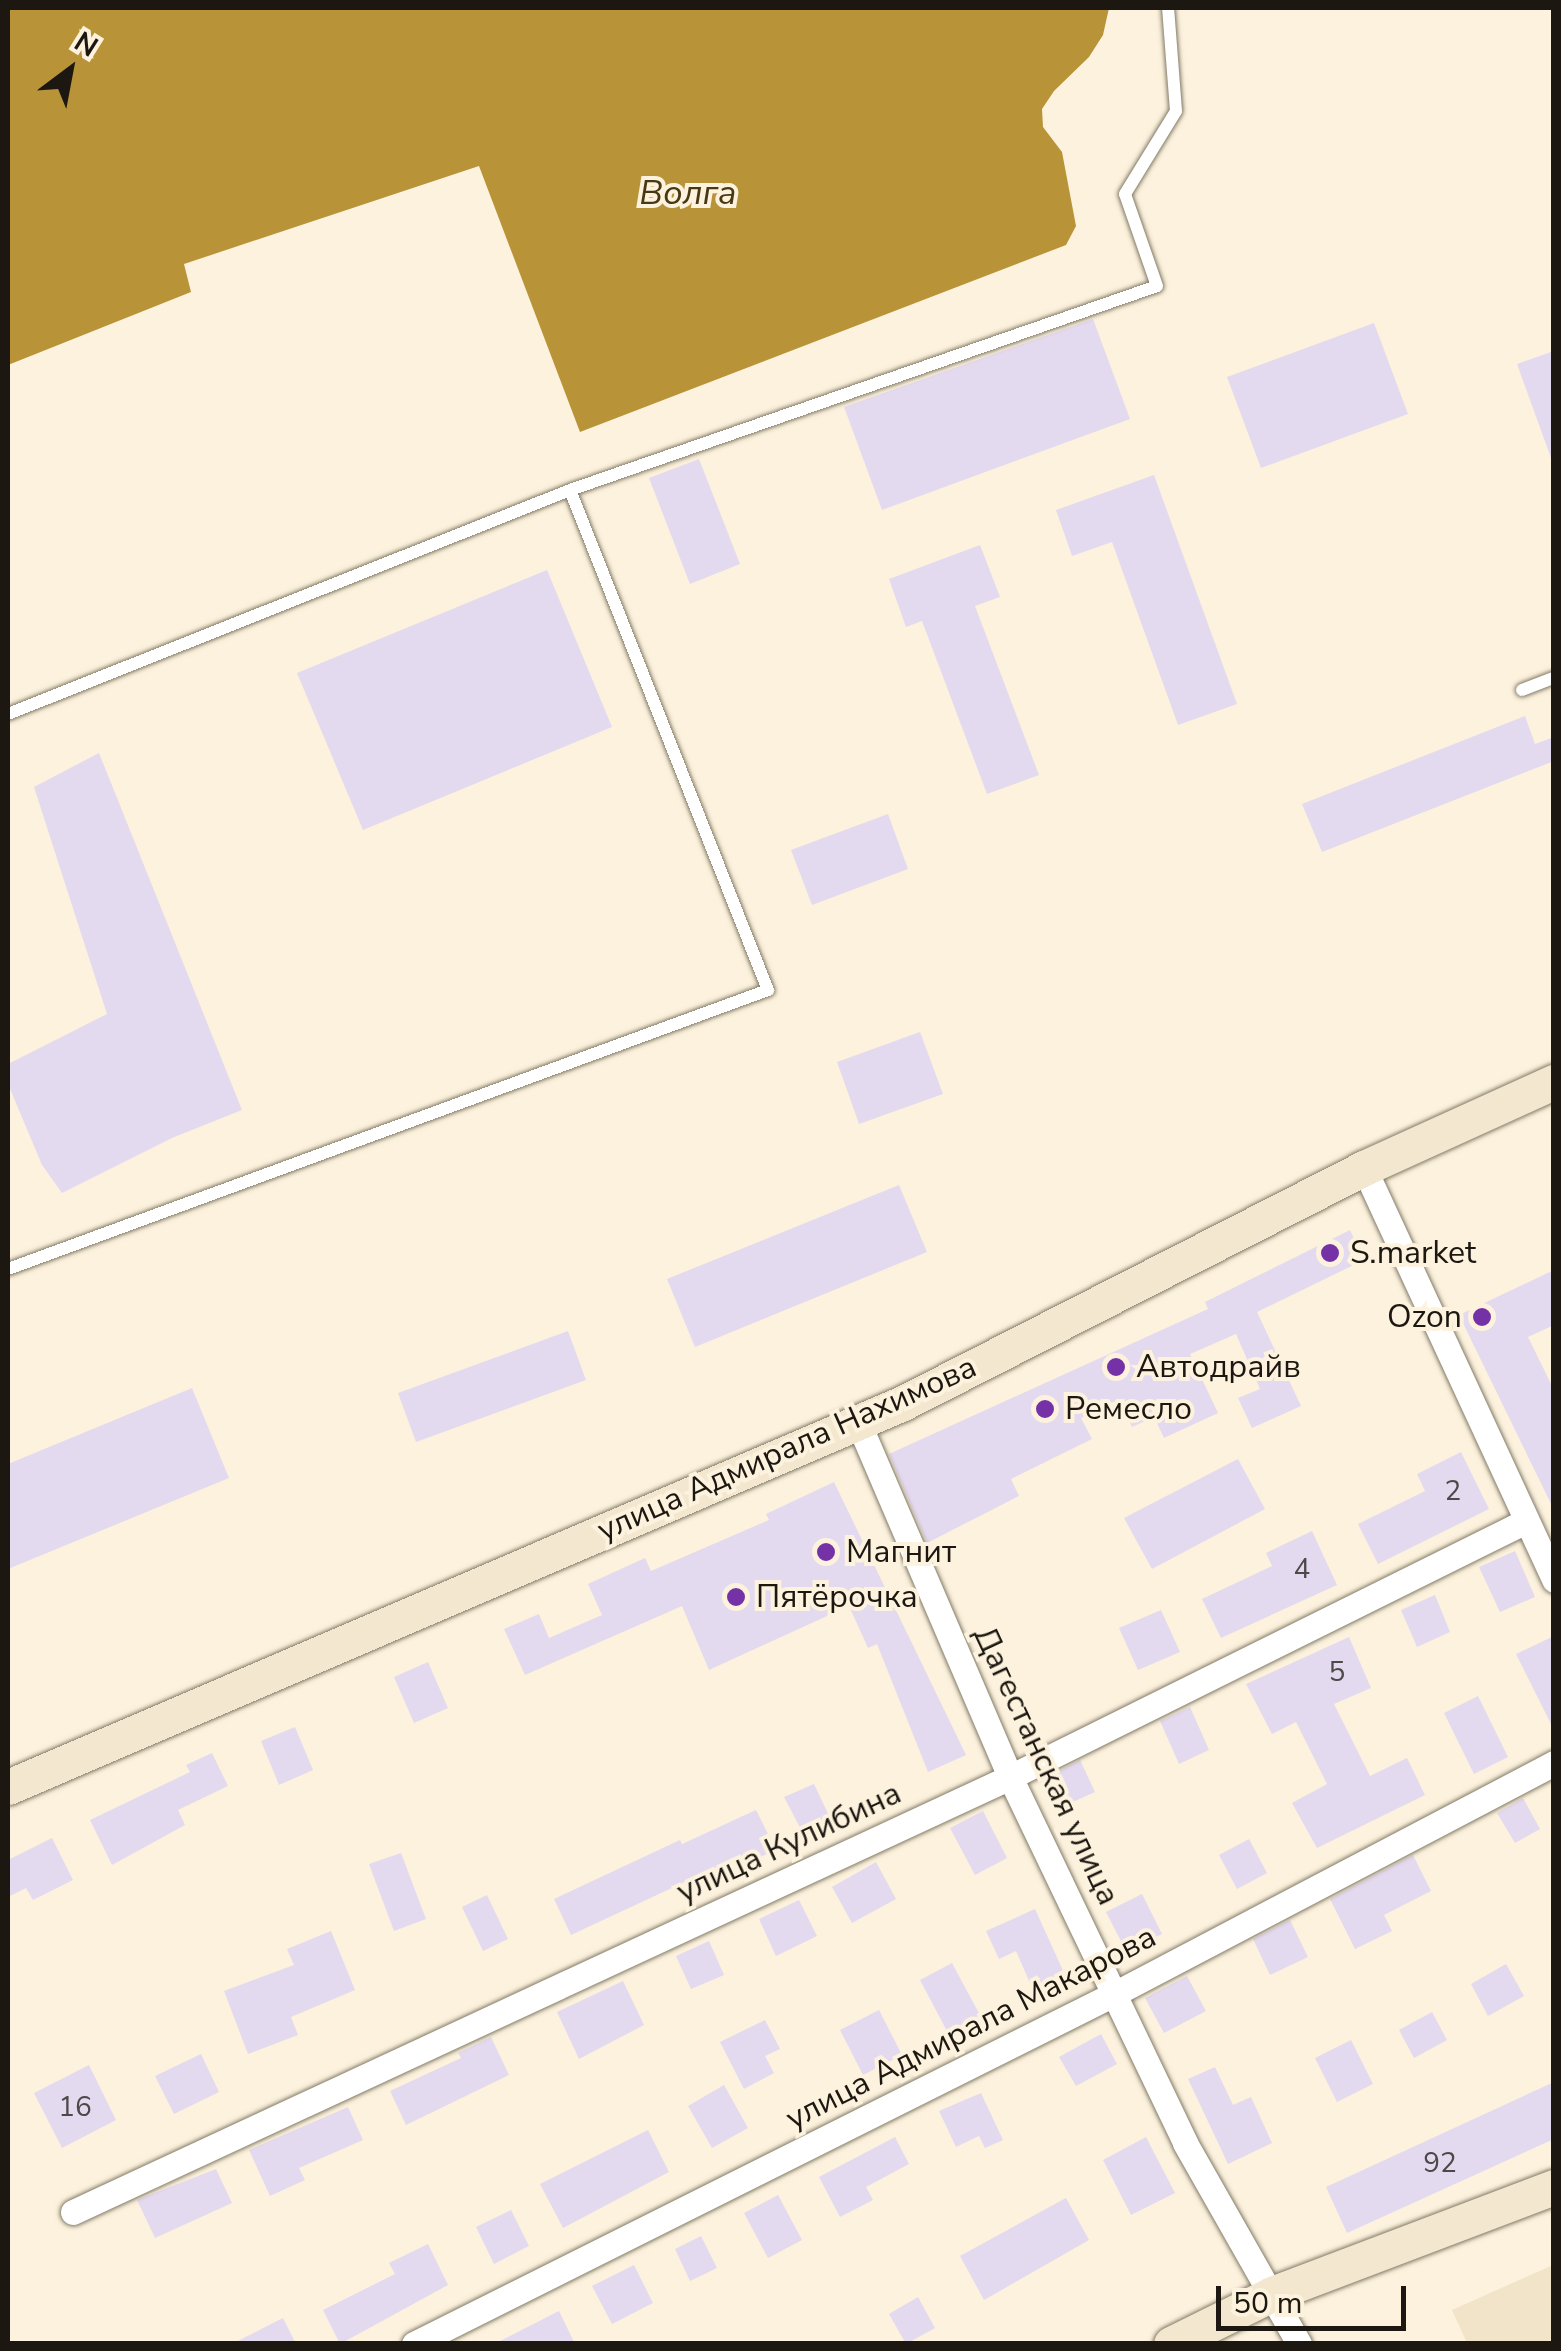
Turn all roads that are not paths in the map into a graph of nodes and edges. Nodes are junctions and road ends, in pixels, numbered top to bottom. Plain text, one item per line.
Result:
1 (1168, 8) edge
2 (570, 490) junction
3 (1554, 678) edge
4 (1522, 690) dead end
5 (8, 714) edge
6 (1554, 1082) edge
7 (1364, 1168) junction
8 (8, 1269) edge
9 (858, 1422) junction
10 (1526, 1521) junction
11 (1554, 1580) edge
12 (1554, 1763) edge
13 (1010, 1777) junction
14 (8, 1787) edge
15 (1116, 1992) junction
16 (1554, 2187) edge
17 (73, 2212) dead end
18 (1272, 2294) junction
19 (414, 2344) edge
20 (1171, 2344) edge
21 (1300, 2344) edge

1 - 2 lane
2 - 5 lane
2 - 8 lane
3 - 4 lane
6 - 7 main road, улица Адмирала Нахимова
7 - 9 main road, улица Адмирала Нахимова
7 - 10 street
9 - 13 street, Дагестанская улица
9 - 14 main road, улица Адмирала Нахимова
10 - 11 street
10 - 13 street, улица Кулибина
12 - 15 street, улица Адмирала Макарова
13 - 15 street, Дагестанская улица
13 - 17 street, улица Кулибина
15 - 18 street, Дагестанская улица
15 - 19 street, улица Адмирала Макарова
16 - 18 main road
18 - 20 main road
18 - 21 street, Дагестанская улица

